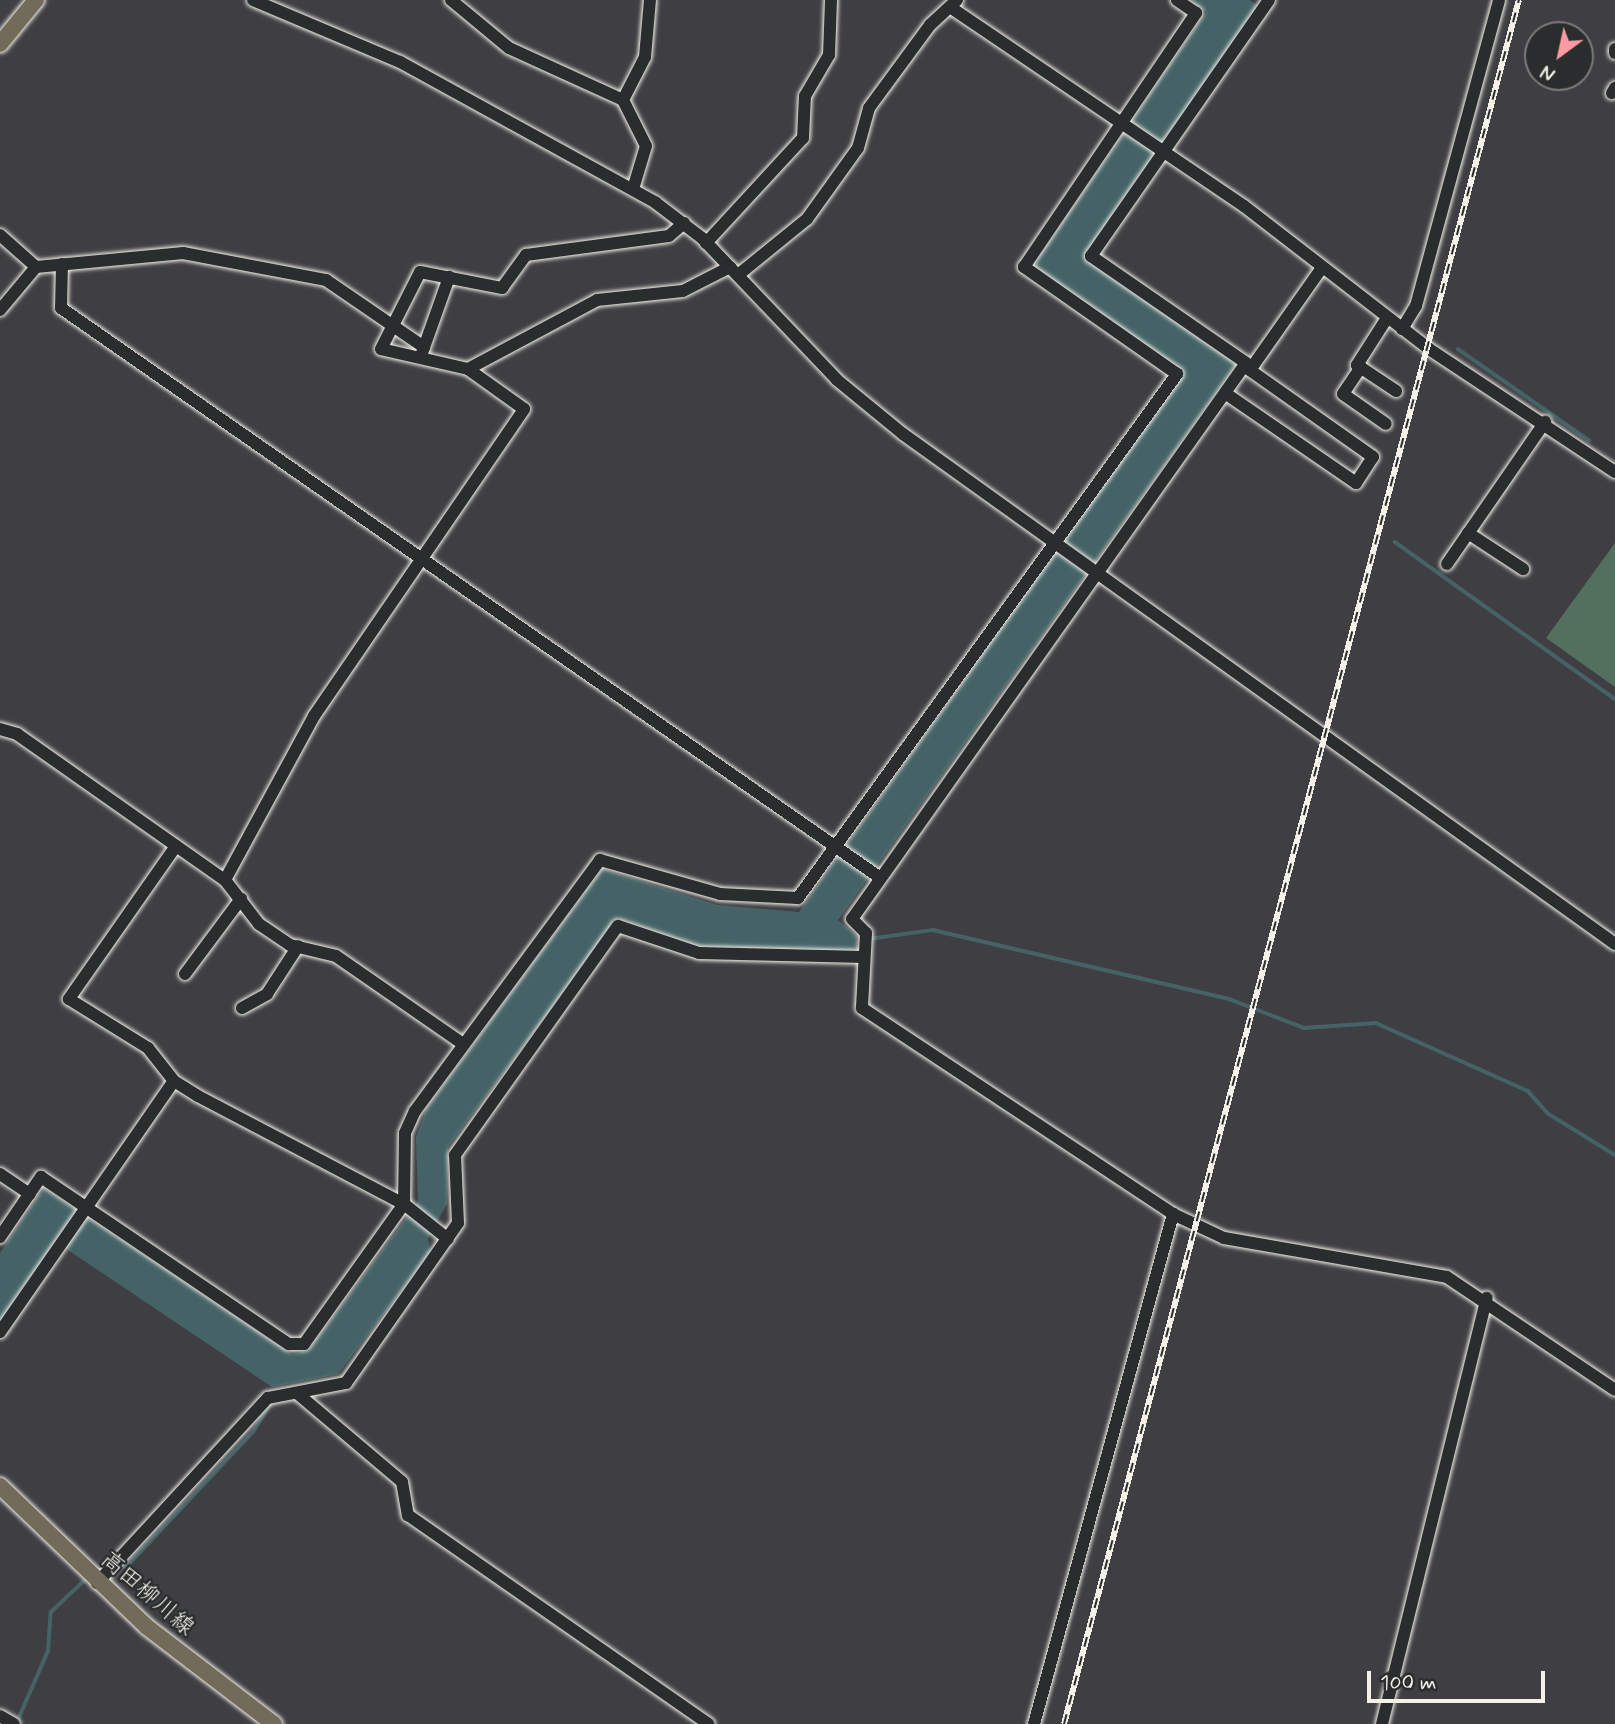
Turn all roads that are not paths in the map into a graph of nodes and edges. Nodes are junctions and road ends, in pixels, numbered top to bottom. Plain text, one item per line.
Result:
1 (36, 0) edge
2 (253, 0) edge
3 (451, 0) edge
4 (650, 0) edge
5 (831, 0) edge
6 (1177, 0) edge
7 (1499, 0) edge
8 (1265, 1) edge
9 (953, 4) edge
10 (0, 44) edge
11 (623, 100) junction
12 (1125, 124) junction
13 (1164, 151) junction
14 (633, 189) junction
15 (684, 223) junction
16 (0, 235) edge
17 (706, 243) junction
18 (62, 264) junction
19 (36, 267) junction
20 (1321, 269) junction
21 (734, 271) junction
22 (449, 277) junction
23 (0, 310) edge
24 (1387, 318) junction
25 (391, 328) junction
26 (1402, 329) junction
27 (424, 346) junction
28 (419, 360) junction
29 (1361, 367) junction
30 (1247, 368) junction
31 (468, 369) junction
32 (1396, 391) dead end
33 (1225, 393) junction
34 (1545, 422) junction
35 (1386, 424) dead end
36 (1615, 472) edge
37 (1468, 533) junction
38 (1056, 542) junction
39 (422, 558) junction
40 (1447, 564) dead end
41 (1523, 569) dead end
42 (1096, 571) junction
43 (0, 729) edge
44 (176, 846) junction
45 (837, 846) junction
46 (879, 877) junction
47 (225, 880) junction
48 (241, 899) junction
49 (1615, 944) edge
50 (298, 946) junction
51 (863, 957) junction
52 (186, 974) dead end
53 (242, 1008) dead end
54 (463, 1044) junction
55 (174, 1081) junction
56 (0, 1174) edge
57 (30, 1194) junction
58 (88, 1203) junction
59 (404, 1205) junction
60 (1173, 1214) junction
61 (0, 1237) edge
62 (448, 1239) junction
63 (1487, 1298) junction
64 (0, 1332) edge
65 (1615, 1390) edge
66 (298, 1394) junction
67 (0, 1486) edge
68 (97, 1583) junction
69 (0, 1716) edge
70 (14, 1724) edge
71 (274, 1724) edge
72 (709, 1724) edge
73 (1034, 1724) edge
74 (1382, 1724) edge

1 - 10 main road
2 - 14 street
3 - 11 street
4 - 11 street
5 - 17 street
6 - 12 street
7 - 26 street
8 - 13 street
9 - 12 street
9 - 21 street
11 - 14 street
12 - 13 street
12 - 38 street
13 - 20 street
13 - 30 street
14 - 15 street
15 - 17 street
15 - 22 street
16 - 19 street
17 - 21 street
18 - 19 street
18 - 25 street
18 - 39 street
19 - 23 street
20 - 24 street
20 - 30 street
21 - 31 street
21 - 38 street
22 - 25 street
22 - 27 street
24 - 26 street
24 - 29 street
25 - 27 street
25 - 28 street
26 - 34 street
27 - 28 street
28 - 31 street
29 - 32 street
29 - 35 street
30 - 33 street
30 - 33 street
31 - 39 street
33 - 42 street
34 - 36 street
34 - 37 street
37 - 40 street
37 - 41 street
38 - 42 street
38 - 45 street
39 - 45 street
39 - 47 street
42 - 46 street
42 - 49 street
43 - 44 street
44 - 47 street
44 - 55 street
45 - 46 street
45 - 54 street
46 - 51 street
47 - 48 street
48 - 50 street
48 - 52 street
50 - 53 street
50 - 54 street
51 - 60 street
51 - 62 street
54 - 59 street
55 - 58 street
55 - 59 street
56 - 57 street
57 - 58 street
57 - 61 street
58 - 59 street
58 - 64 street
59 - 62 street
60 - 63 street
60 - 73 street
62 - 66 street
63 - 65 street
63 - 74 street
66 - 68 street
66 - 72 street
67 - 68 main road, 高田柳川線
68 - 71 main road, 高田柳川線
69 - 70 street

